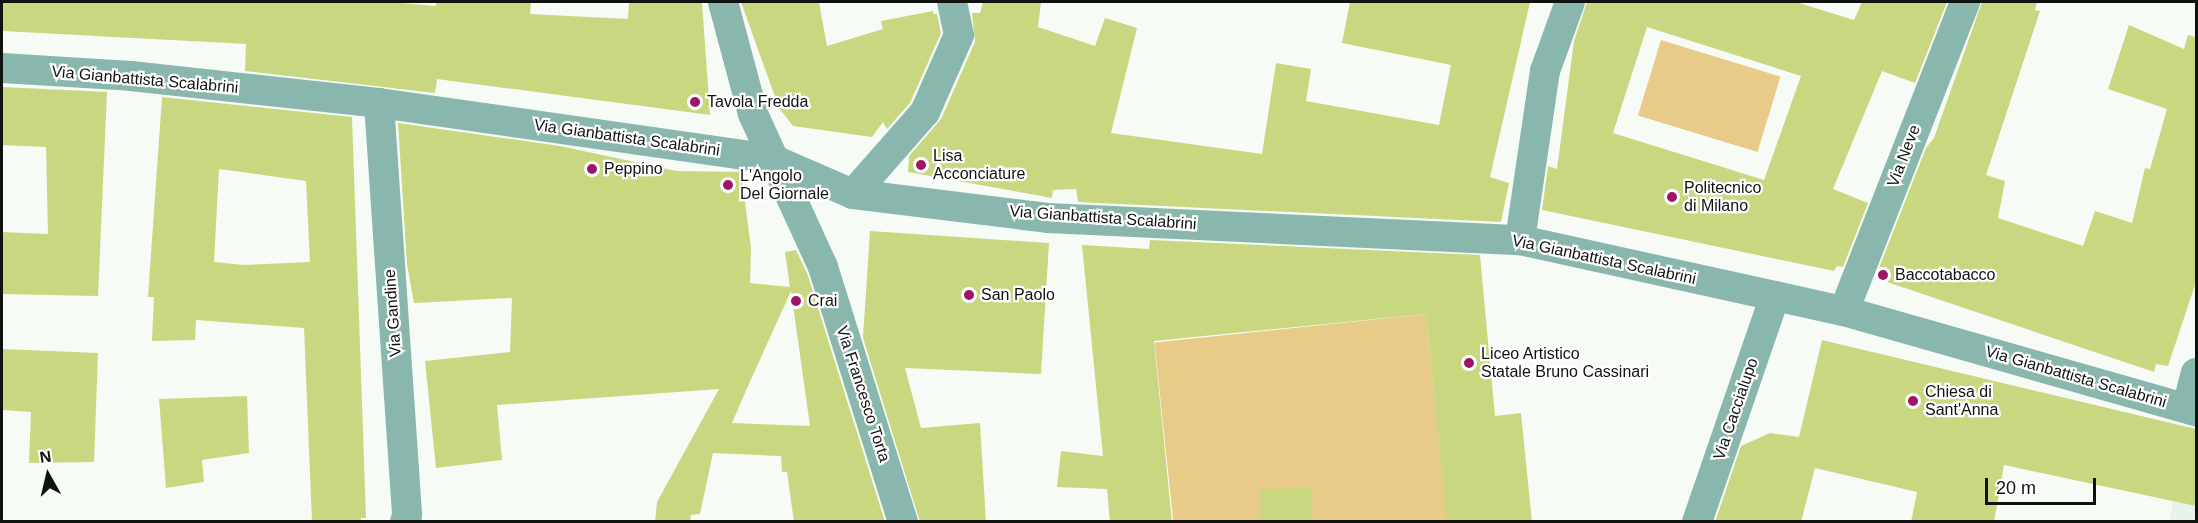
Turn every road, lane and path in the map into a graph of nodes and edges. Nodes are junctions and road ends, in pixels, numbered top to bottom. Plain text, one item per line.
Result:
1 (723, 2) edge
2 (952, 2) edge
3 (1570, 2) edge
4 (1965, 2) edge
5 (2, 68) edge
6 (379, 104) junction
7 (771, 159) junction
8 (853, 194) junction
9 (1520, 240) junction
10 (1775, 296) junction
11 (1844, 311) junction
12 (2196, 373) edge
13 (2192, 410) edge
14 (405, 522) edge
15 (903, 522) edge
16 (1697, 522) edge

1 - 7 street, Via Francesco Torta
2 - 8 street
3 - 9 street
4 - 11 street, Via Neve
5 - 6 street, Via Gianbattista Scalabrini
6 - 7 street, Via Gianbattista Scalabrini
6 - 14 street, Via Gandine
7 - 8 street, Via Gianbattista Scalabrini
7 - 15 street, Via Francesco Torta
8 - 9 street, Via Gianbattista Scalabrini
9 - 10 street, Via Gianbattista Scalabrini
10 - 11 street, Via Gianbattista Scalabrini
10 - 16 street, Via Caccialupo
11 - 13 street, Via Gianbattista Scalabrini
12 - 13 street

